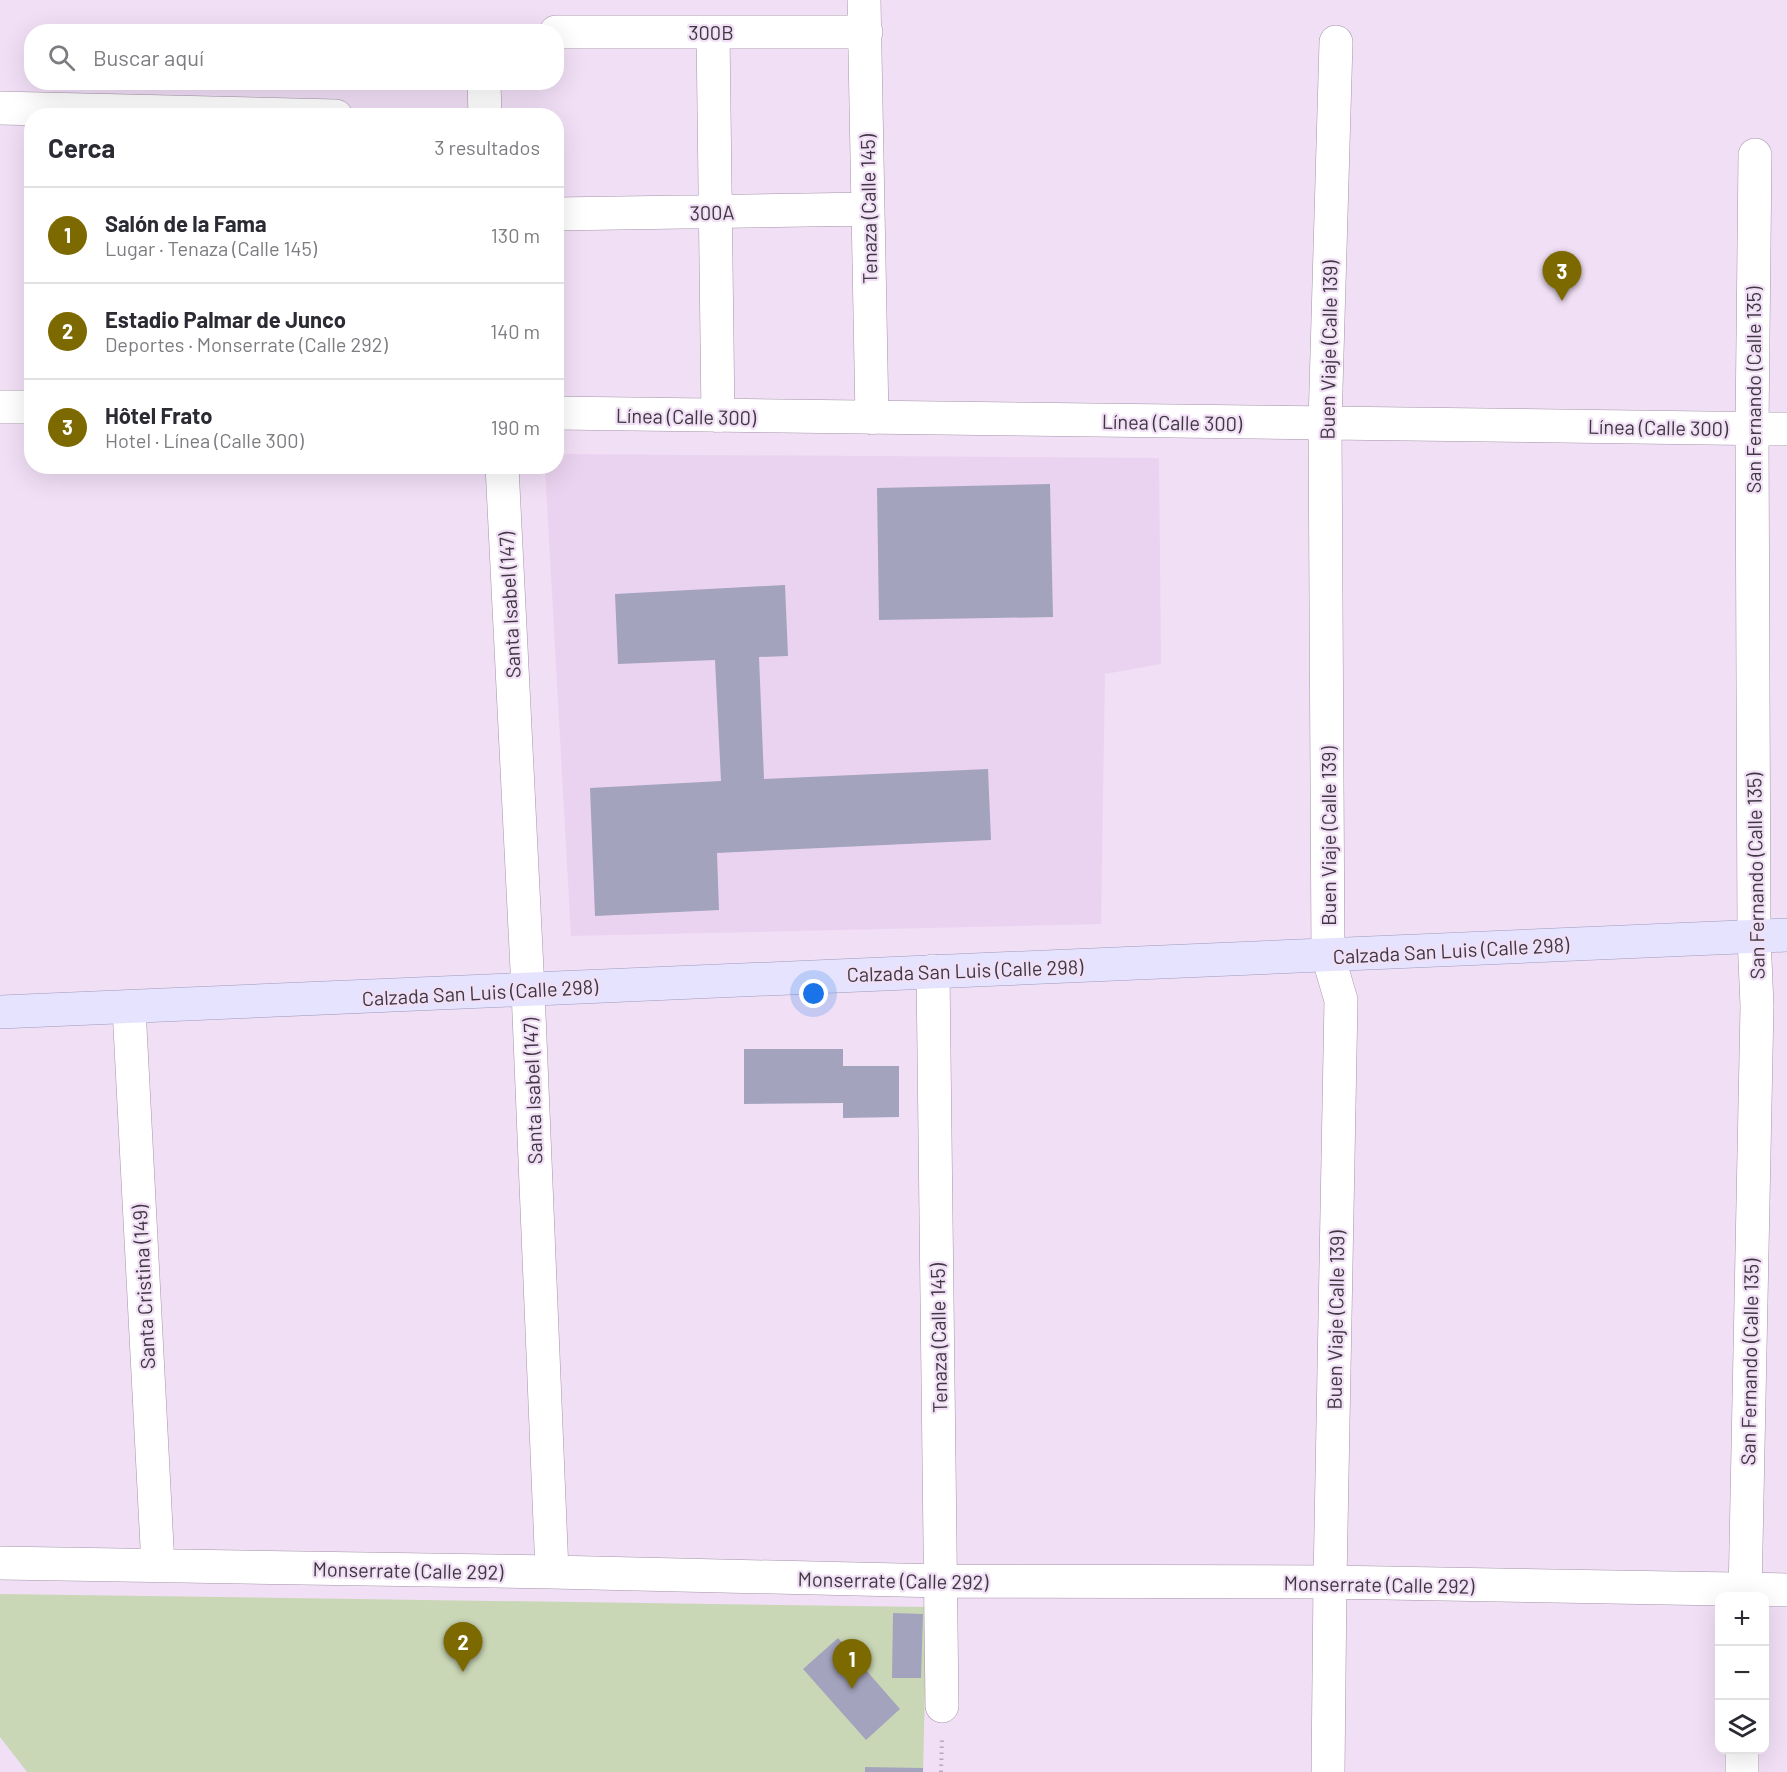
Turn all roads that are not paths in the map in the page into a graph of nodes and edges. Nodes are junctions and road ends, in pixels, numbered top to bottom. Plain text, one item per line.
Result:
1 (865, 16) edge
2 (564, 32) edge
3 (713, 32) junction
4 (1336, 42) dead end
5 (484, 90) edge
6 (0, 108) edge
7 (485, 108) edge
8 (24, 109) edge
9 (1755, 155) dead end
10 (867, 209) junction
11 (716, 212) junction
12 (564, 214) edge
13 (0, 407) edge
14 (24, 407) edge
15 (564, 413) edge
16 (718, 416) junction
17 (872, 418) junction
18 (1325, 423) junction
19 (1752, 428) junction
20 (1787, 429) edge
21 (502, 474) edge
22 (1787, 936) edge
23 (1754, 937) junction
24 (1329, 956) junction
25 (933, 971) junction
26 (528, 990) junction
27 (129, 1008) junction
28 (0, 1012) edge
29 (0, 1563) edge
30 (158, 1566) junction
31 (552, 1572) junction
32 (942, 1581) junction
33 (1330, 1582) junction
34 (1787, 1590) edge
35 (1715, 1592) edge
36 (1745, 1592) edge
37 (1759, 1592) edge
38 (942, 1706) dead end
39 (1742, 1754) edge
40 (1328, 1772) edge
41 (1742, 1772) edge

1 - 3 street, 300B
1 - 10 street, Tenaza (Calle 145)
2 - 3 street, 300B
3 - 11 street
4 - 18 street, Buen Viaje (Calle 139)
5 - 7 street
6 - 8 street
9 - 19 street, San Fernando (Calle 135)
10 - 11 street, 300A
10 - 17 street, Tenaza (Calle 145)
11 - 12 street, 300A
11 - 16 street
13 - 14 street
15 - 16 street, Línea (Calle 300)
16 - 17 street, Línea (Calle 300)
17 - 18 street, Línea (Calle 300)
18 - 19 street, Línea (Calle 300)
18 - 24 street, Buen Viaje (Calle 139)
19 - 20 street, Línea (Calle 300)
19 - 23 street, San Fernando (Calle 135)
21 - 26 street, Santa Isabel (147)
22 - 23 main road, Calzada San Luis (Calle 298)
23 - 24 main road, Calzada San Luis (Calle 298)
23 - 36 street, San Fernando (Calle 135)
24 - 25 main road, Calzada San Luis (Calle 298)
24 - 33 street, Buen Viaje (Calle 139)
25 - 26 main road, Calzada San Luis (Calle 298)
25 - 32 street, Tenaza (Calle 145)
26 - 27 main road, Calzada San Luis (Calle 298)
26 - 31 street, Santa Isabel (147)
27 - 28 main road, Calzada San Luis (Calle 298)
27 - 30 street, Santa Cristina (149)
29 - 30 street, Monserrate (Calle 292)
30 - 31 street, Monserrate (Calle 292)
31 - 32 street, Monserrate (Calle 292)
32 - 33 street, Monserrate (Calle 292)
32 - 38 street, Tenaza (Calle 145)
33 - 35 street, Monserrate (Calle 292)
33 - 40 street, Buen Viaje (Calle 139)
34 - 37 street, Monserrate (Calle 292)
39 - 41 street

